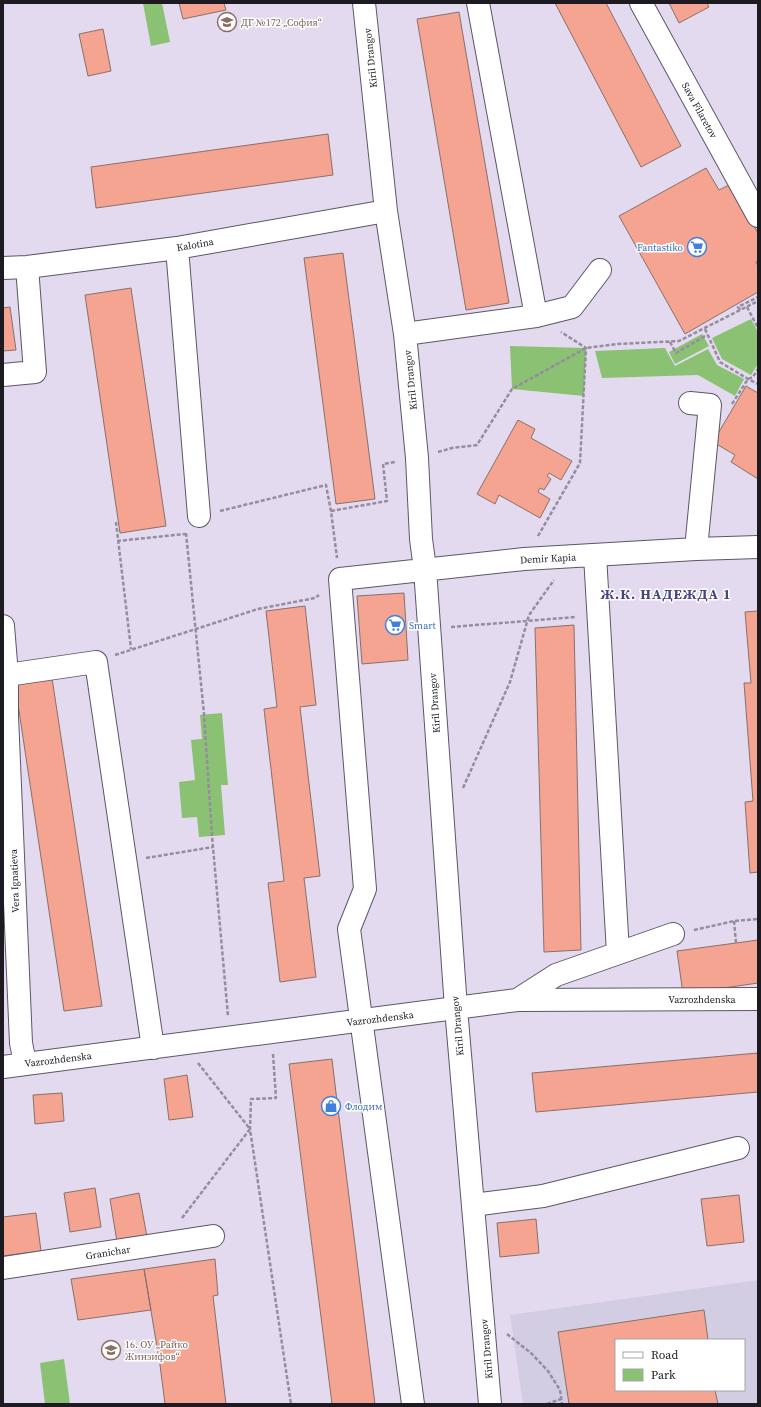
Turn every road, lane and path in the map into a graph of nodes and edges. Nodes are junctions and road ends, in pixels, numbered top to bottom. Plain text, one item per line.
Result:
1 (364, 3) edge
2 (478, 3) edge
3 (641, 3) edge
4 (386, 212) junction
5 (758, 216) edge
6 (177, 248) junction
7 (27, 267) junction
8 (3, 268) edge
9 (600, 270) dead end
10 (758, 297) edge
11 (758, 301) edge
12 (747, 307) junction
13 (740, 310) junction
14 (536, 316) junction
15 (758, 328) edge
16 (705, 329) junction
17 (406, 334) junction
18 (707, 335) junction
19 (670, 342) junction
20 (586, 348) junction
21 (3, 375) edge
22 (758, 384) edge
23 (690, 403) dead end
24 (417, 458) junction
25 (331, 511) junction
26 (199, 516) junction
27 (116, 522) dead end
28 (186, 534) junction
29 (117, 541) junction
30 (758, 547) edge
31 (696, 548) junction
32 (595, 555) junction
33 (570, 557) junction
34 (524, 559) junction
35 (425, 569) junction
36 (340, 579) junction
37 (598, 615) junction
38 (527, 621) junction
39 (3, 626) edge
40 (196, 628) junction
41 (429, 628) junction
42 (131, 649) junction
43 (96, 662) junction
44 (7, 675) junction
45 (460, 794) dead end
46 (213, 846) junction
47 (125, 861) junction
48 (758, 919) edge
49 (734, 921) junction
50 (673, 934) joint
51 (736, 943) dead end
52 (618, 953) junction
53 (758, 999) edge
54 (517, 1000) junction
55 (456, 1008) junction
56 (361, 1021) junction
57 (272, 1031) junction
58 (230, 1037) junction
59 (183, 1044) junction
60 (153, 1048) junction
61 (24, 1063) junction
62 (3, 1067) edge
63 (250, 1129) junction
64 (738, 1148) dead end
65 (473, 1205) junction
66 (213, 1236) dead end
67 (162, 1243) junction
68 (3, 1268) edge
69 (483, 1318) junction
70 (562, 1399) junction
71 (291, 1404) edge
72 (413, 1404) edge
73 (490, 1404) edge
74 (547, 1404) edge
75 (562, 1404) edge

1 - 4 street, Kiril Drangov
2 - 14 street
3 - 5 street, Sava Filaretov
4 - 6 street, Kalotina
4 - 17 street, Kiril Drangov
6 - 7 street, Kalotina
6 - 26 street
7 - 8 street, Kalotina
7 - 21 street
9 - 14 street
10 - 13 path
11 - 12 path
12 - 13 path
12 - 15 path
13 - 16 path
14 - 17 street
16 - 18 path
16 - 19 path
17 - 24 street, Kiril Drangov
18 - 19 path
18 - 22 path
19 - 20 path
20 - 24 path
20 - 34 path
23 - 31 street
24 - 25 path
24 - 35 street, Kiril Drangov
25 - 26 path
25 - 36 path
26 - 28 path
27 - 29 path
28 - 29 path
28 - 40 path
29 - 42 path
30 - 31 street, Demir Kapia
31 - 32 street, Demir Kapia
32 - 33 street, Demir Kapia
32 - 37 street
33 - 34 street, Demir Kapia
33 - 38 path
34 - 35 street, Demir Kapia
35 - 36 street, Demir Kapia
35 - 41 street, Kiril Drangov
36 - 40 path
36 - 56 street
37 - 38 path
37 - 52 street
38 - 41 path
38 - 45 path
39 - 44 street, Vera Ignatieva
40 - 42 path
40 - 46 path
41 - 55 street, Kiril Drangov
42 - 43 path
43 - 44 street
43 - 47 street
44 - 61 street, Vera Ignatieva
46 - 47 path
46 - 58 path
47 - 60 street
48 - 49 path
49 - 50 path
49 - 51 path
50 - 52 street
52 - 54 street
53 - 54 street, Vazrozhdenska
54 - 55 street, Vazrozhdenska
55 - 56 street, Vazrozhdenska
55 - 65 street, Kiril Drangov
56 - 57 street, Vazrozhdenska
56 - 72 street
57 - 58 street, Vazrozhdenska
57 - 63 path
58 - 59 street, Vazrozhdenska
59 - 60 street, Vazrozhdenska
59 - 63 path
60 - 61 street, Vazrozhdenska
61 - 62 street, Vazrozhdenska
63 - 67 path
63 - 71 path
64 - 65 street
65 - 69 street, Kiril Drangov
66 - 67 street, Granichar
67 - 68 street, Granichar
69 - 70 path
69 - 73 street, Kiril Drangov
70 - 74 path
70 - 75 path

